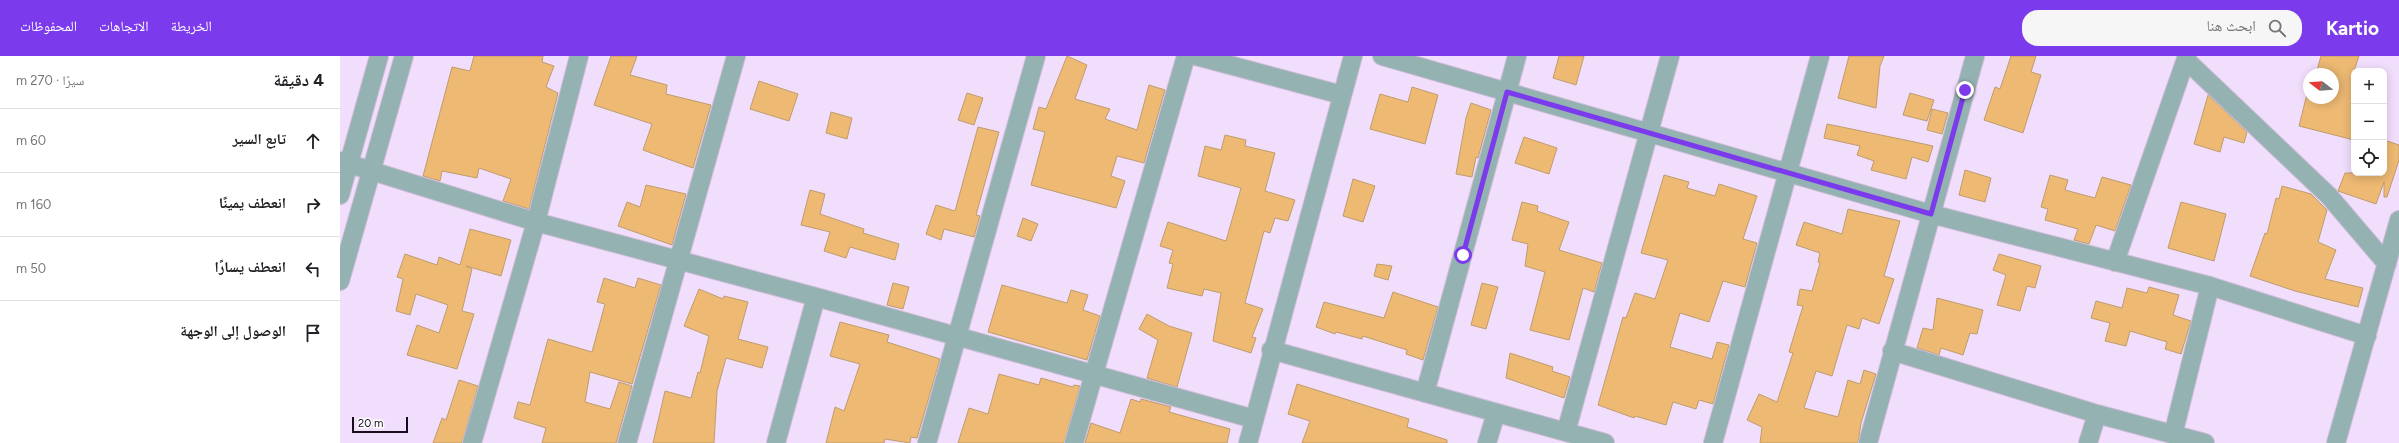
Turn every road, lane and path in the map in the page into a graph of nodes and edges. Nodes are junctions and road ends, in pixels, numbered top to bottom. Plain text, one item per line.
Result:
1 (379, 56) edge
2 (404, 56) edge
3 (579, 56) edge
4 (736, 56) edge
5 (1036, 56) edge
6 (1186, 56) edge
7 (1196, 56) edge
8 (1353, 56) edge
9 (1382, 56) edge
10 (1517, 56) edge
11 (1670, 56) edge
12 (1820, 56) edge
13 (1975, 56) edge
14 (2186, 58) edge
15 (1507, 92) junction
16 (1342, 95) junction
17 (1650, 132) junction
18 (344, 162) edge
19 (370, 170) junction
20 (1788, 172) junction
21 (340, 195) edge
22 (1931, 214) junction
23 (2399, 220) edge
24 (536, 222) junction
25 (677, 259) junction
26 (2115, 262) junction
27 (2387, 264) junction
28 (340, 281) edge
29 (2210, 286) junction
30 (816, 297) junction
31 (2367, 336) junction
32 (958, 338) junction
33 (1271, 350) junction
34 (1892, 351) junction
35 (1093, 376) junction
36 (1425, 393) junction
37 (1496, 413) junction
38 (2097, 414) junction
39 (1254, 419) junction
40 (1566, 432) junction
41 (2173, 435) junction
42 (472, 443) edge
43 (627, 443) edge
44 (776, 443) edge
45 (927, 443) edge
46 (1074, 443) edge
47 (1248, 443) edge
48 (1487, 443) edge
49 (1605, 443) edge
50 (1713, 443) edge
51 (1868, 443) edge
52 (2088, 443) edge
53 (2204, 443) edge
54 (2336, 443) edge

1 - 18 street
2 - 19 street
3 - 24 street
4 - 25 street
5 - 32 street
6 - 35 street
7 - 16 street
8 - 16 street
9 - 15 street
10 - 15 street
11 - 17 street
12 - 20 street
13 - 22 street
14 - 26 street
14 - 27 street
15 - 17 street
15 - 36 street
16 - 33 street
17 - 20 street
17 - 40 street
18 - 19 street
18 - 21 street
19 - 24 street
19 - 28 street
20 - 22 street
20 - 50 street
22 - 26 street
22 - 34 street
23 - 27 street
24 - 25 street
24 - 42 street
25 - 30 street
25 - 43 street
26 - 29 street
27 - 31 street
29 - 31 street
29 - 41 street
30 - 32 street
30 - 44 street
31 - 54 street
32 - 35 street
32 - 45 street
33 - 36 street
33 - 39 street
34 - 38 street
34 - 51 street
35 - 39 street
35 - 46 street
36 - 37 street
37 - 40 street
37 - 48 street
38 - 41 street
38 - 52 street
39 - 47 street
40 - 49 street
41 - 53 street

